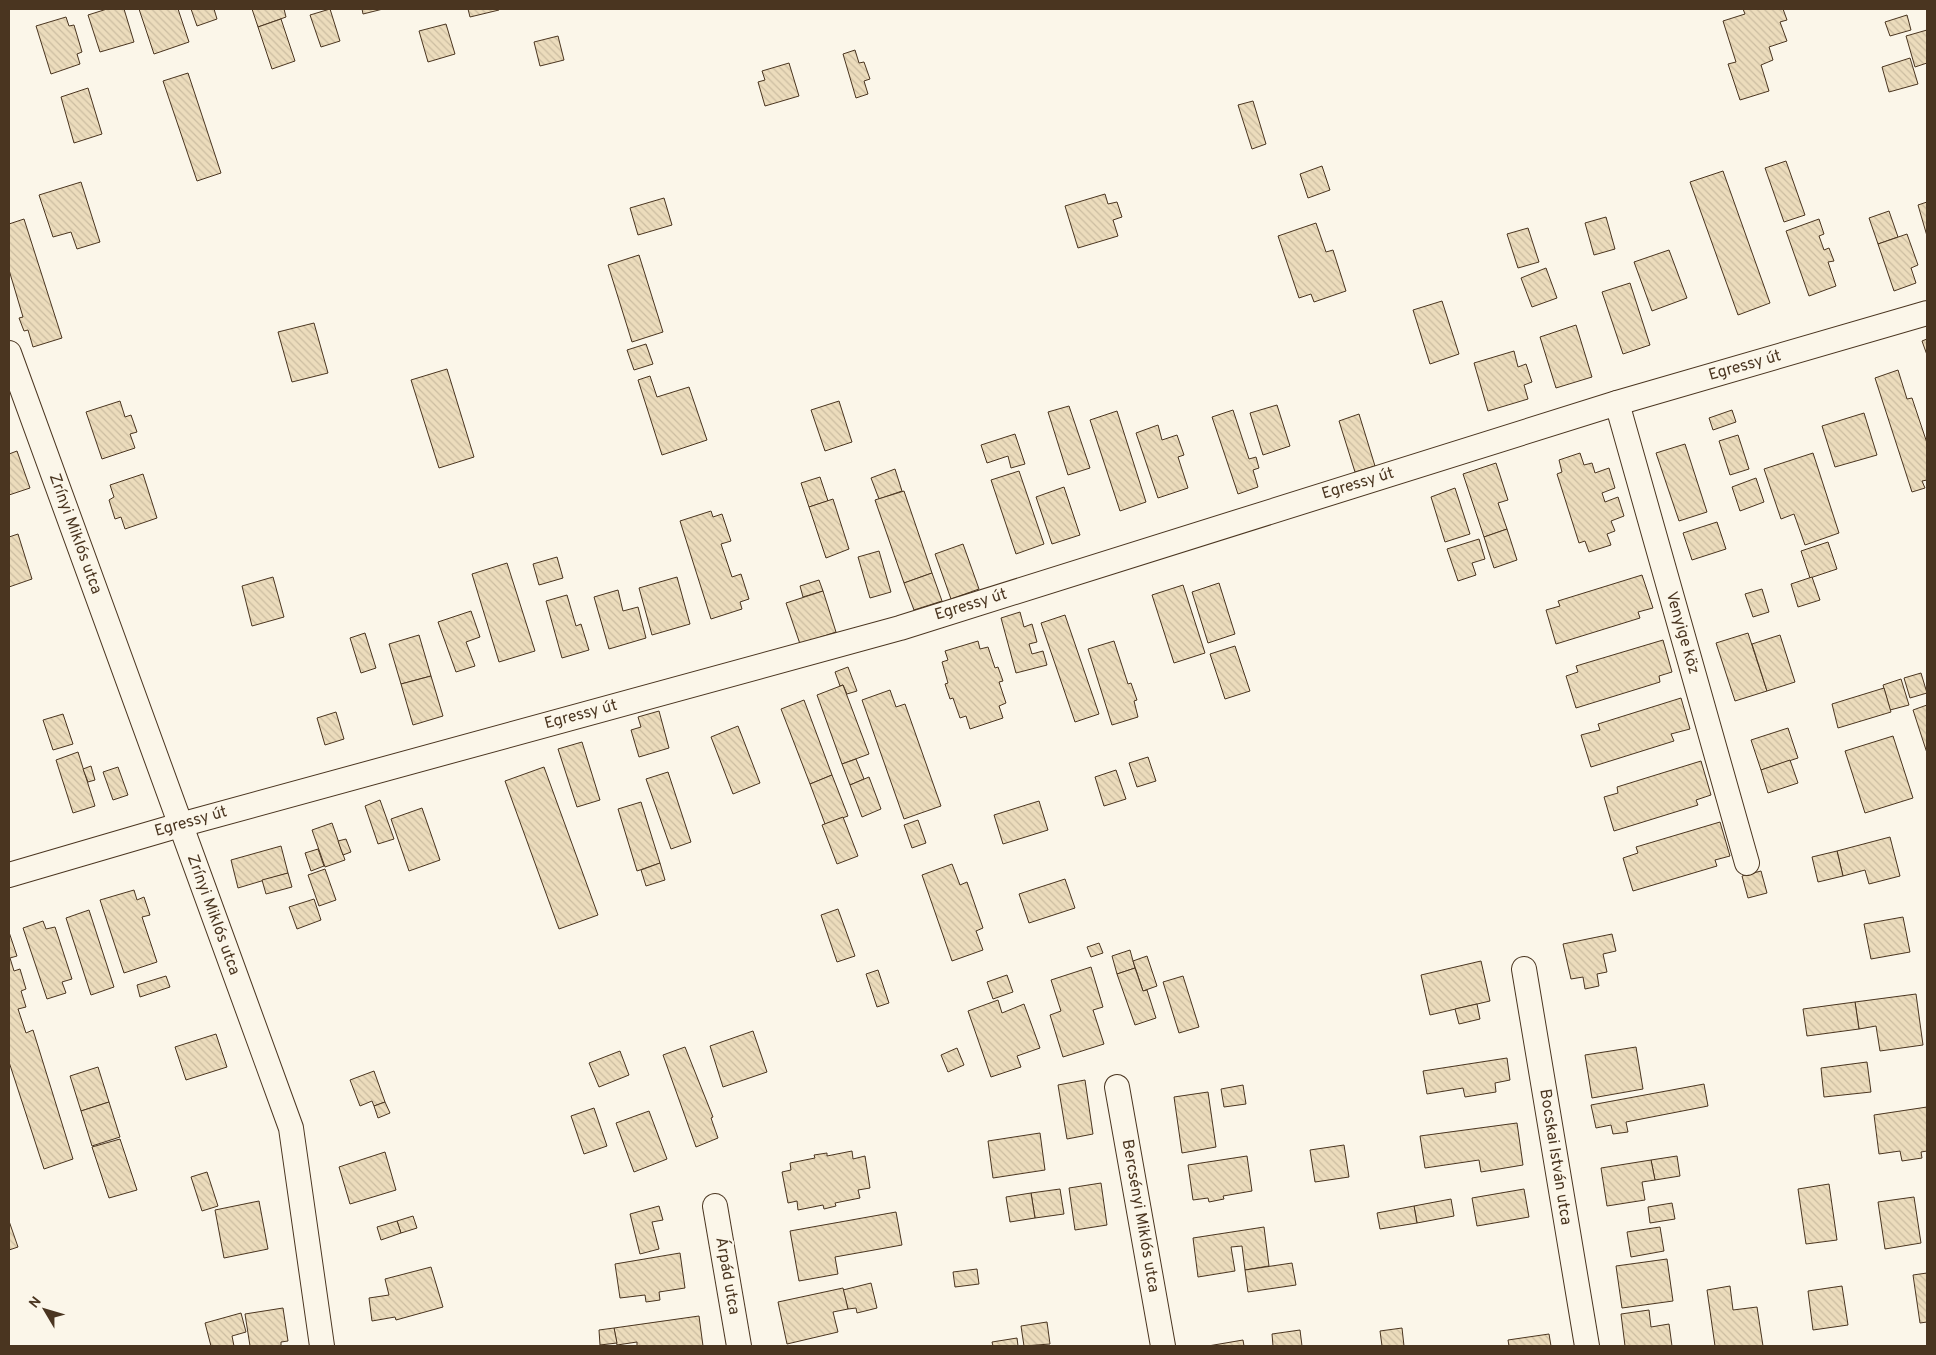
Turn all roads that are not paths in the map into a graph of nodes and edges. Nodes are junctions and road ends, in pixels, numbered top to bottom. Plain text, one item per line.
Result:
1 (1927, 313) edge
2 (9, 353) edge
3 (1618, 403) junction
4 (180, 825) junction
5 (1747, 863) dead end
6 (9, 875) edge
7 (1524, 969) dead end
8 (1117, 1087) dead end
9 (715, 1206) dead end
10 (322, 1346) edge
11 (739, 1346) edge
12 (1163, 1346) edge
13 (1587, 1346) edge

1 - 3 street, Egressy út
2 - 4 street, Zrínyi Miklós utca
3 - 4 street, Egressy út
3 - 5 street, Venyige köz
4 - 6 street, Egressy út
4 - 10 street, Zrínyi Miklós utca
7 - 13 street, Bocskai István utca
8 - 12 street, Bercsényi Miklós utca
9 - 11 street, Árpád utca

